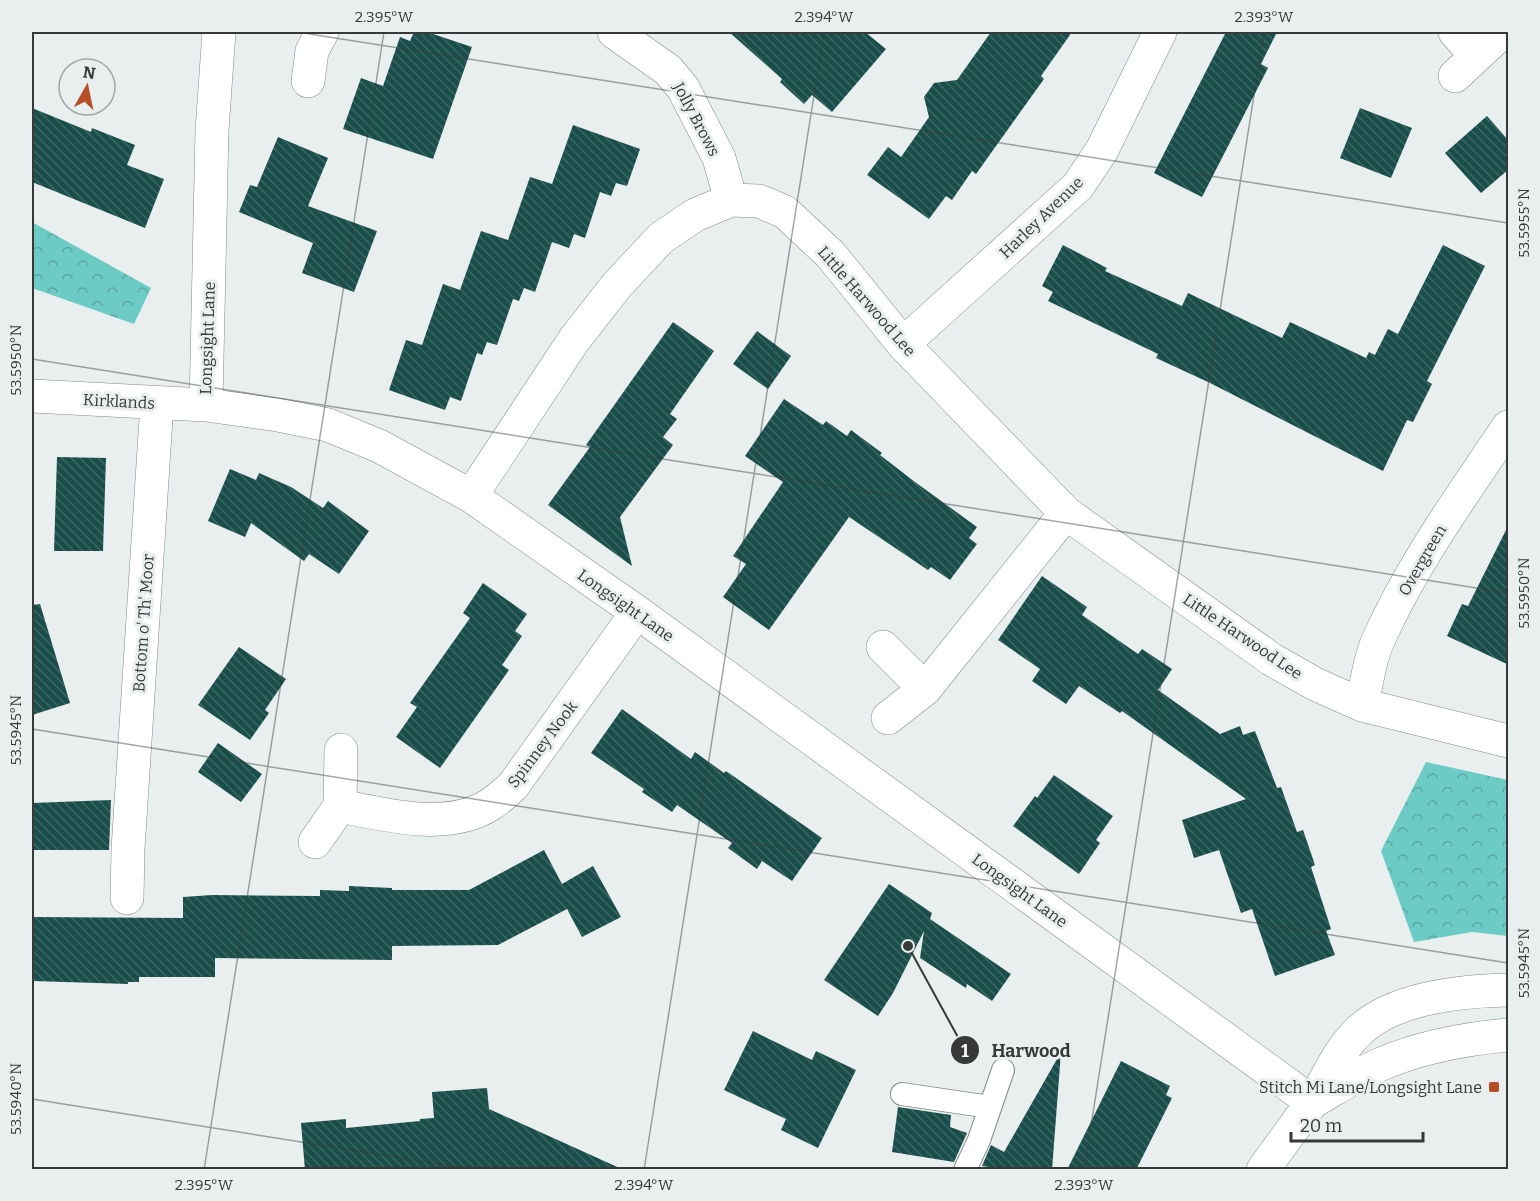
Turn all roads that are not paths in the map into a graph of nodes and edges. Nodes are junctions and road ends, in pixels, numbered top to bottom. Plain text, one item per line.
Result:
1 (219, 32) edge
2 (322, 32) edge
3 (614, 32) edge
4 (1160, 32) edge
5 (308, 81) dead end
6 (731, 200) junction
7 (903, 344) junction
8 (32, 396) edge
9 (157, 403) junction
10 (206, 405) junction
11 (1509, 427) edge
12 (471, 496) junction
13 (1066, 513) junction
14 (637, 612) junction
15 (883, 647) dead end
16 (924, 689) junction
17 (1362, 705) junction
18 (888, 718) dead end
19 (1509, 741) edge
20 (341, 750) dead end
21 (340, 806) junction
22 (315, 842) dead end
23 (128, 898) dead end
24 (1509, 990) edge
25 (1509, 1035) edge
26 (1003, 1070) dead end
27 (902, 1094) dead end
28 (1312, 1101) junction
29 (990, 1107) junction
30 (965, 1170) edge
31 (1263, 1170) edge

1 - 10 street, Longsight Lane
2 - 5 street
3 - 6 street, Jolly Brows
4 - 7 street, Harley Avenue
6 - 7 street, Little Harwood Lee
6 - 12 street, Little Harwood Lee
7 - 13 street, Little Harwood Lee
8 - 9 street, Kirklands
9 - 10 street, Kirklands
9 - 23 street, Bottom o' Th' Moor
10 - 12 street, Longsight Lane
11 - 17 street, Overgreen
12 - 14 street, Longsight Lane
13 - 16 street
13 - 17 street, Little Harwood Lee
14 - 21 street, Spinney Nook
14 - 28 street, Longsight Lane
15 - 16 street
16 - 18 street
17 - 19 street, Little Harwood Lee
20 - 21 street
21 - 22 street
24 - 28 street
25 - 28 street
26 - 29 lane
27 - 29 lane
28 - 31 street
29 - 30 lane

